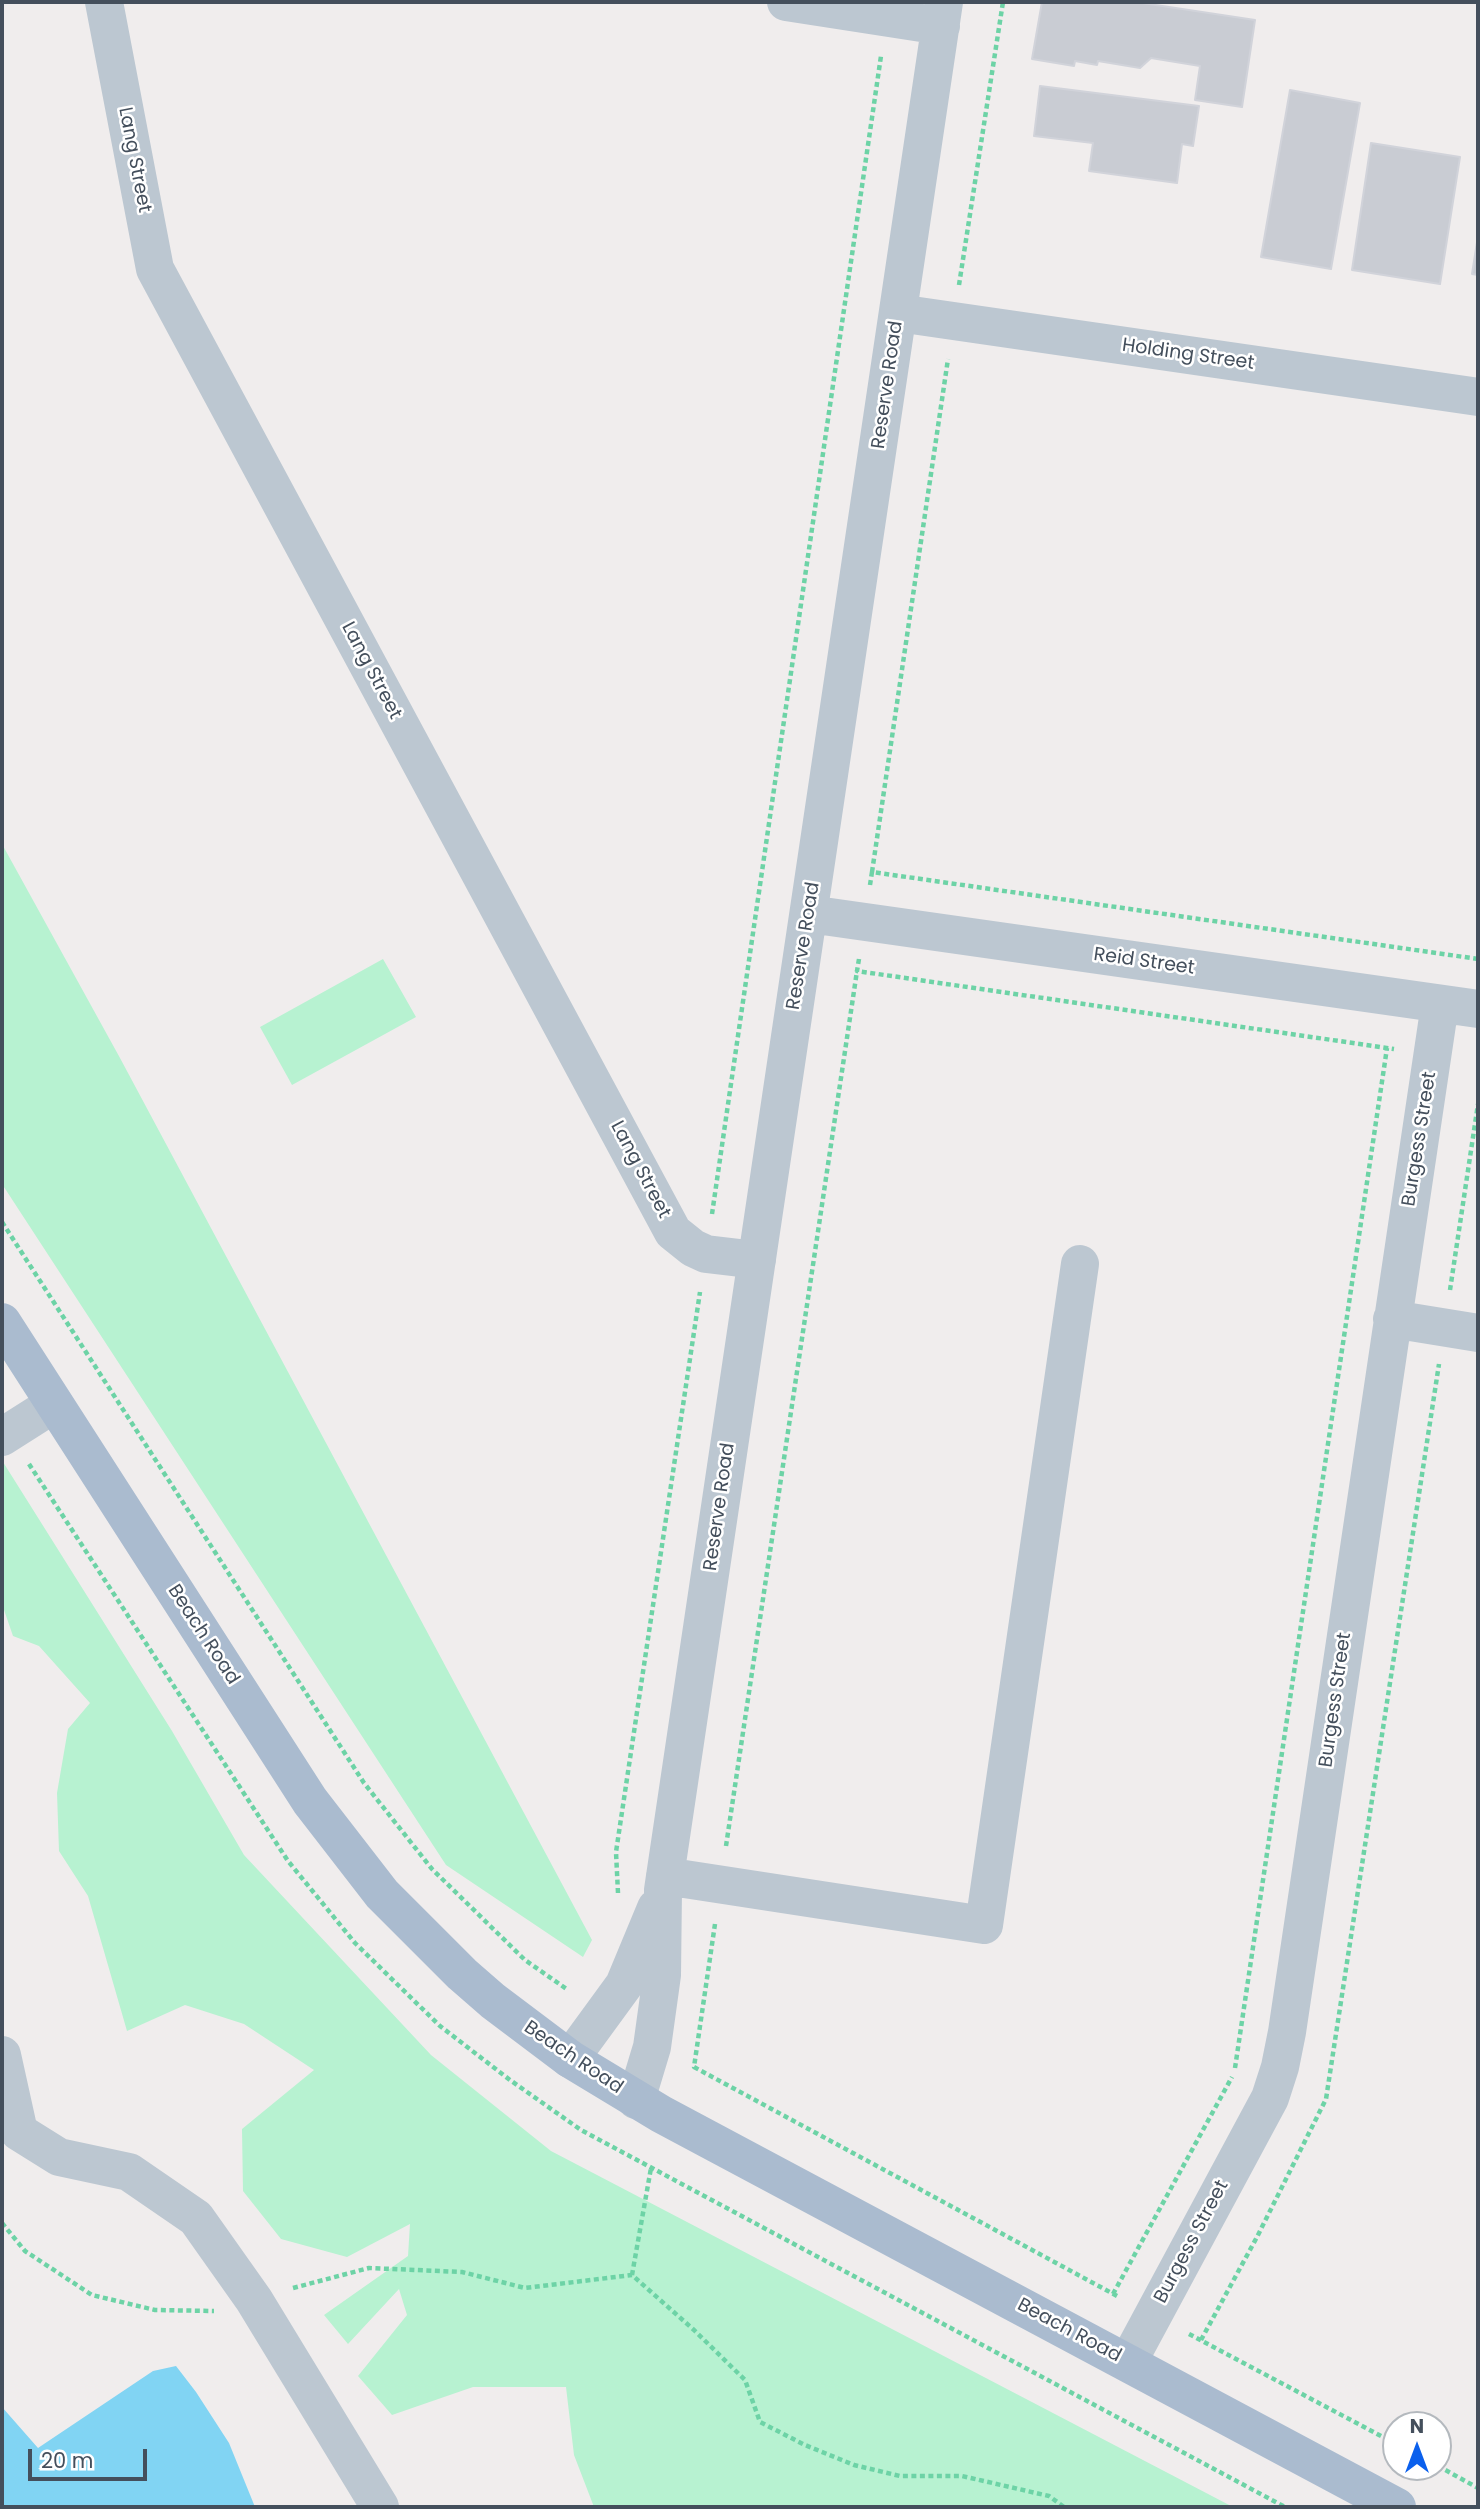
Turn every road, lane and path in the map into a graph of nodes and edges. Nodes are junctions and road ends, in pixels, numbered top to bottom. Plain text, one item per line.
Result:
1 (104, 2) edge
2 (786, 2) edge
3 (1003, 2) edge
4 (942, 14) edge
5 (887, 17) junction
6 (898, 313) junction
7 (954, 321) junction
8 (1478, 397) edge
9 (872, 872) dead end
10 (809, 914) junction
11 (857, 971) dead end
12 (1440, 1004) junction
13 (1478, 1009) edge
14 (1387, 1048) dead end
15 (2, 1222) edge
16 (706, 1254) junction
17 (757, 1260) junction
18 (1080, 1264) dead end
19 (1392, 1319) junction
20 (2, 1322) edge
21 (1478, 1333) edge
22 (54, 1404) junction
23 (2, 1437) edge
24 (664, 1883) junction
25 (721, 1884) junction
26 (618, 1898) dead end
27 (580, 1984) dead end
28 (568, 1990) junction
29 (604, 2014) junction
30 (652, 2047) junction
31 (2, 2055) edge
32 (570, 2059) junction
33 (694, 2067) junction
34 (636, 2099) junction
35 (651, 2168) dead end
36 (2, 2223) edge
37 (632, 2275) junction
38 (1113, 2294) junction
39 (254, 2300) junction
40 (1153, 2315) junction
41 (1128, 2362) junction
42 (1382, 2437) edge
43 (1452, 2474) edge
44 (1478, 2488) edge
45 (380, 2507) edge
46 (1064, 2507) edge
47 (1397, 2507) edge

1 - 16 street, Lang Street
2 - 5 street
3 - 7 path
4 - 5 street
4 - 6 street, Reserve Road
5 - 16 path
6 - 7 street, Holding Street
6 - 10 street, Reserve Road
7 - 8 street, Holding Street
7 - 9 path
10 - 12 street, Reid Street
10 - 17 street, Reserve Road
11 - 25 path
12 - 13 street, Reid Street
12 - 19 street, Burgess Street
14 - 38 path
15 - 28 path
16 - 17 street, Lang Street
16 - 26 path
17 - 24 street, Reserve Road
18 - 25 street
19 - 21 street
19 - 40 street, Burgess Street
20 - 22 main road, Beach Road
22 - 23 street
22 - 32 main road, Beach Road
24 - 25 street
24 - 29 street, Reserve Road
24 - 30 street, Reserve Road
25 - 33 path
27 - 28 path
28 - 29 path
29 - 32 street, Reserve Road
30 - 33 path
30 - 34 street, Reserve Road
31 - 39 street
32 - 34 main road, Beach Road
33 - 38 path
34 - 41 main road, Beach Road
35 - 37 path
36 - 39 path
37 - 39 path
37 - 46 path
38 - 40 path
39 - 45 street
40 - 41 street, Burgess Street
40 - 42 path
41 - 47 main road, Beach Road
43 - 44 path

